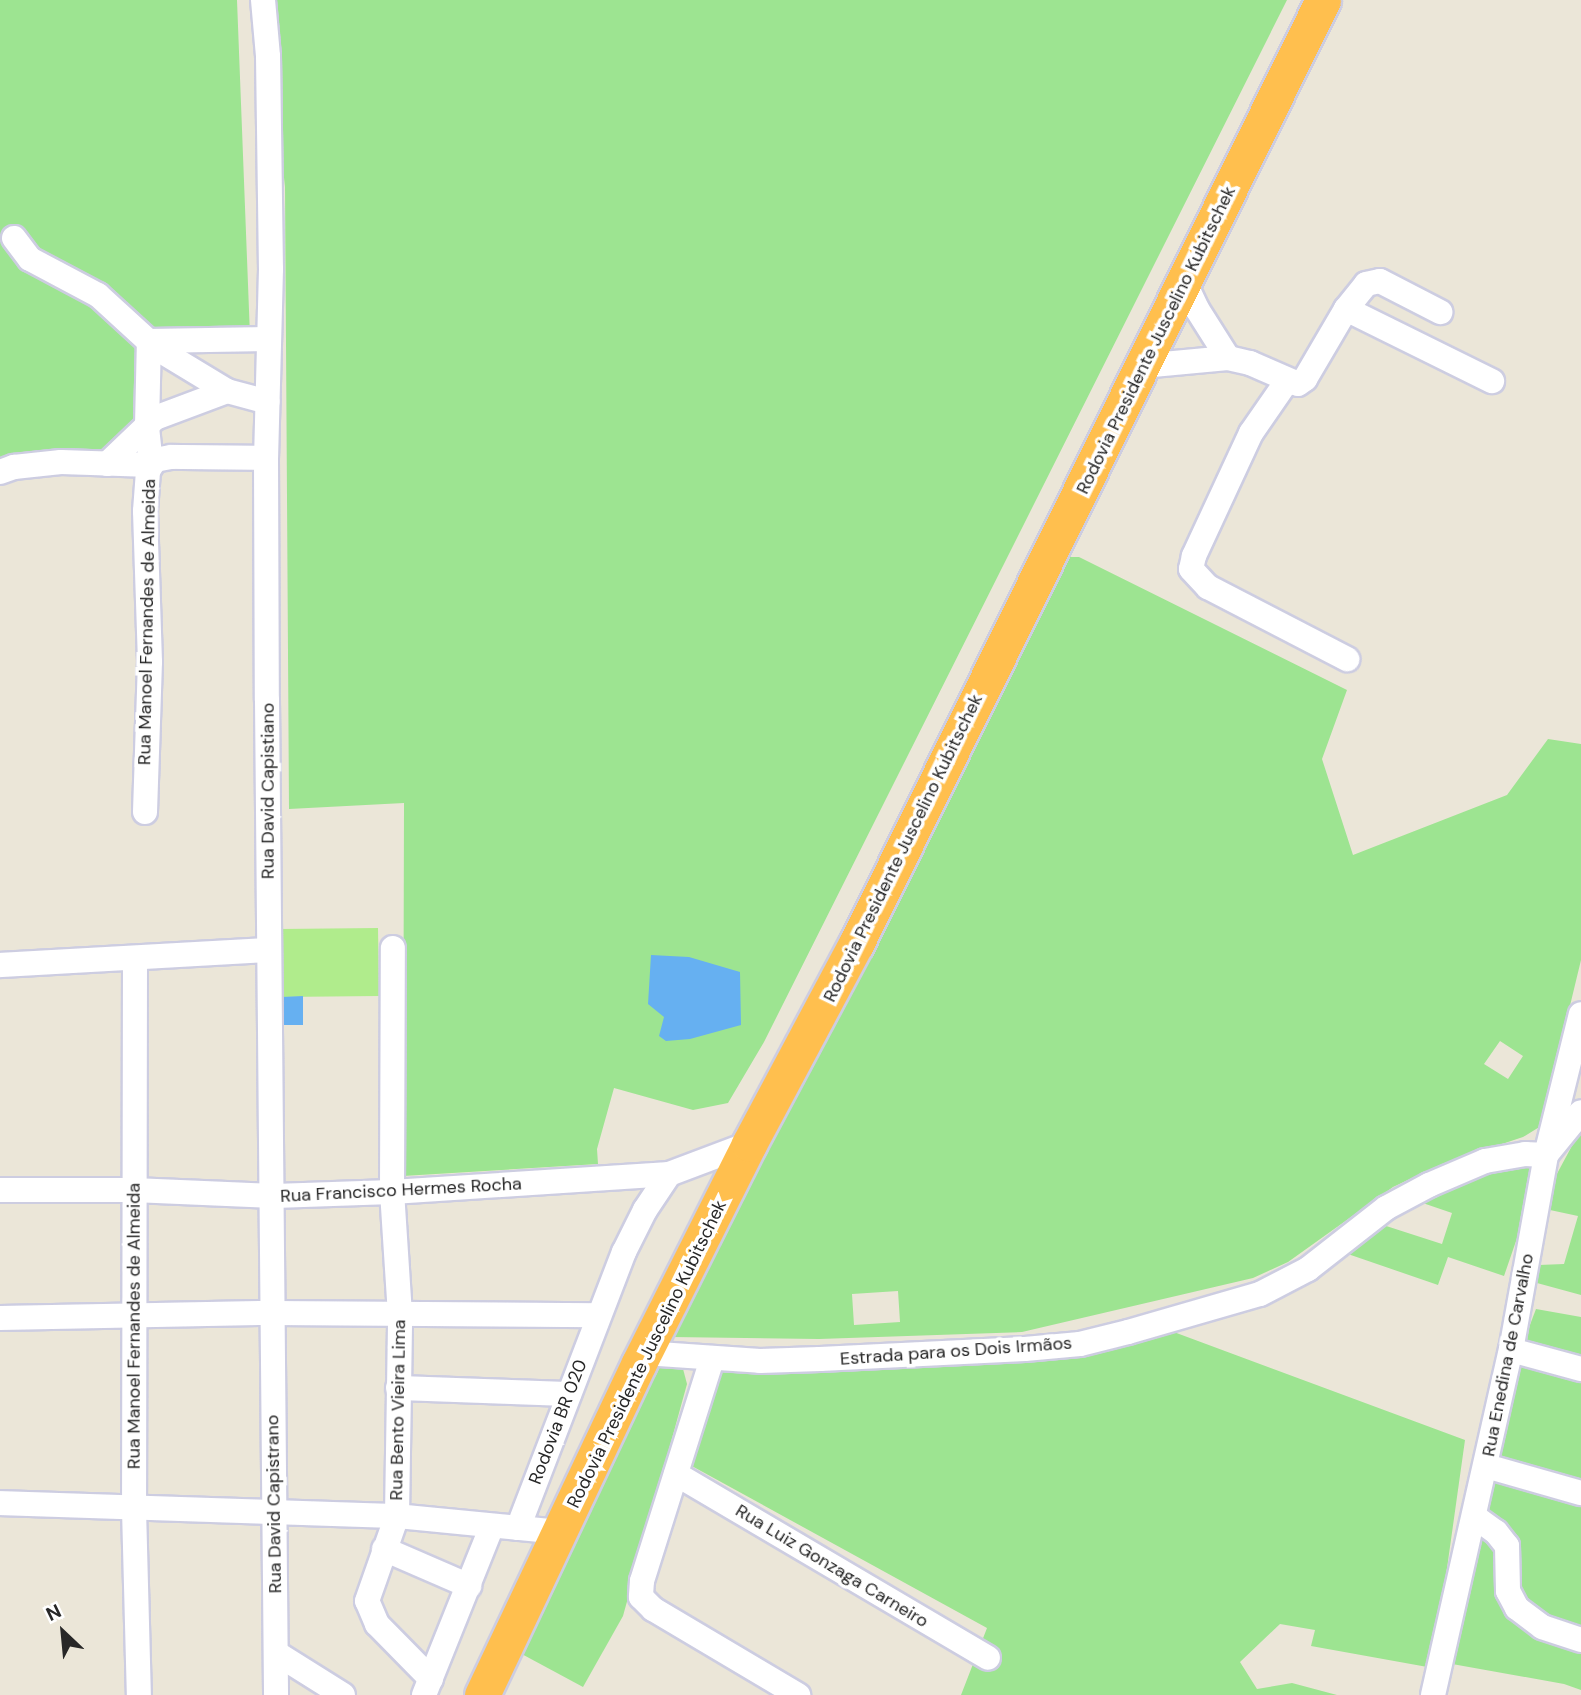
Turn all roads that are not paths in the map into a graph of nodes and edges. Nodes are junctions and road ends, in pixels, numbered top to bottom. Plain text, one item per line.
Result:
1 (263, 0) edge
2 (1323, 0) edge
3 (14, 238) dead end
4 (1184, 281) junction
5 (1346, 309) junction
6 (1440, 312) dead end
7 (269, 339) junction
8 (149, 341) junction
9 (1228, 358) junction
10 (1142, 366) junction
11 (1492, 380) dead end
12 (1287, 381) junction
13 (227, 391) junction
14 (268, 402) junction
15 (147, 426) junction
16 (266, 458) junction
17 (107, 464) junction
18 (151, 465) junction
19 (0, 472) edge
20 (1347, 659) dead end
21 (145, 812) dead end
22 (393, 948) dead end
23 (269, 950) junction
24 (135, 958) junction
25 (0, 965) edge
26 (1581, 1014) edge
27 (1581, 1112) edge
28 (749, 1144) junction
29 (1545, 1154) junction
30 (669, 1174) junction
31 (134, 1190) junction
32 (0, 1191) edge
33 (392, 1192) junction
34 (274, 1196) junction
35 (272, 1313) junction
36 (400, 1315) junction
37 (599, 1315) junction
38 (134, 1316) junction
39 (0, 1318) edge
40 (1511, 1350) junction
41 (644, 1353) junction
42 (712, 1359) junction
43 (1581, 1369) edge
44 (398, 1388) junction
45 (569, 1394) junction
46 (1486, 1466) junction
47 (677, 1474) junction
48 (1581, 1493) edge
49 (0, 1503) edge
50 (134, 1509) junction
51 (275, 1513) junction
52 (397, 1516) junction
53 (1475, 1517) junction
54 (492, 1526) junction
55 (517, 1528) junction
56 (561, 1532) junction
57 (384, 1549) junction
58 (469, 1586) junction
59 (1581, 1640) edge
60 (276, 1653) junction
61 (988, 1658) dead end
62 (427, 1687) edge
63 (139, 1695) edge
64 (276, 1695) edge
65 (343, 1695) edge
66 (482, 1695) edge
67 (798, 1695) edge
68 (1433, 1695) edge

1 - 7 street, Rua David Capistiano
2 - 4 highway, Rodovia Presidente Juscelino Kubitschek
3 - 8 street
4 - 9 street
4 - 10 highway, Rodovia Presidente Juscelino Kubitschek
5 - 6 street
5 - 11 street
5 - 12 street
7 - 8 street
7 - 14 street, Rua David Capistiano
8 - 13 street
8 - 15 street
9 - 10 street
9 - 12 street
10 - 28 highway, Rodovia Presidente Juscelino Kubitschek
12 - 20 street
13 - 14 street
13 - 15 street
14 - 16 street, Rua David Capistiano
15 - 17 street
15 - 18 street
16 - 18 street, Rua Manoel Fernandes de Almeida
16 - 23 street, Rua David Capistiano
17 - 18 street
17 - 19 street
18 - 21 street, Rua Manoel Fernandes de Almeida
22 - 33 street, Rua Bento Vieira Lima
23 - 24 street
23 - 34 street, Rua David Capistiano
24 - 25 street
24 - 31 street, Rua Manoel Fernandes de Almeida
26 - 29 street, Rua Enedina de Carvalho
27 - 29 street
28 - 30 street, Rua Francisco Hermes Rocha
28 - 41 highway, Rodovia Presidente Juscelino Kubitschek
29 - 40 street, Rua Enedina de Carvalho
29 - 42 street, Estrada para os Dois Irmãos
30 - 33 street, Rua Francisco Hermes Rocha
30 - 37 street, Rodovia BR 020
31 - 32 street, Rua Francisco Hermes Rocha
31 - 34 street, Rua Francisco Hermes Rocha
31 - 38 street, Rua Manoel Fernandes de Almeida
33 - 34 street, Rua Francisco Hermes Rocha
33 - 36 street, Rua Bento Vieira Lima
34 - 35 street, Rua David Capistiano
35 - 36 street
35 - 38 street
35 - 51 street, Rua David Capistrano
36 - 37 street
36 - 44 street, Rua Bento Vieira Lima
37 - 45 street, Rodovia BR 020
38 - 39 street
38 - 50 street, Rua Manoel Fernandes de Almeida
40 - 43 street
40 - 46 street, Rua Enedina de Carvalho
41 - 42 street, Estrada para os Dois Irmãos
41 - 56 highway, Rodovia Presidente Juscelino Kubitschek
42 - 47 street
44 - 45 street
44 - 52 street, Rua Bento Vieira Lima
45 - 55 street, Rodovia BR 020
46 - 48 street
46 - 53 street, Rua Enedina de Carvalho
47 - 61 street, Rua Luiz Gonzaga Carneiro
47 - 67 street
49 - 50 street, Rua Bento Vieira Lima
50 - 51 street, Rua Bento Vieira Lima
50 - 63 street, Rua Manoel Fernandes de Almeida
51 - 52 street, Rua Bento Vieira Lima
51 - 60 street, Rua David Capistrano
52 - 54 street
52 - 57 street
53 - 59 street
53 - 68 street, Rua Enedina de Carvalho
54 - 55 street
54 - 58 street
55 - 56 street
56 - 66 highway, Rodovia Presidente Juscelino Kubitschek
57 - 58 street
57 - 62 street
58 - 62 street
60 - 64 street, Rua David Capistrano
60 - 65 street

